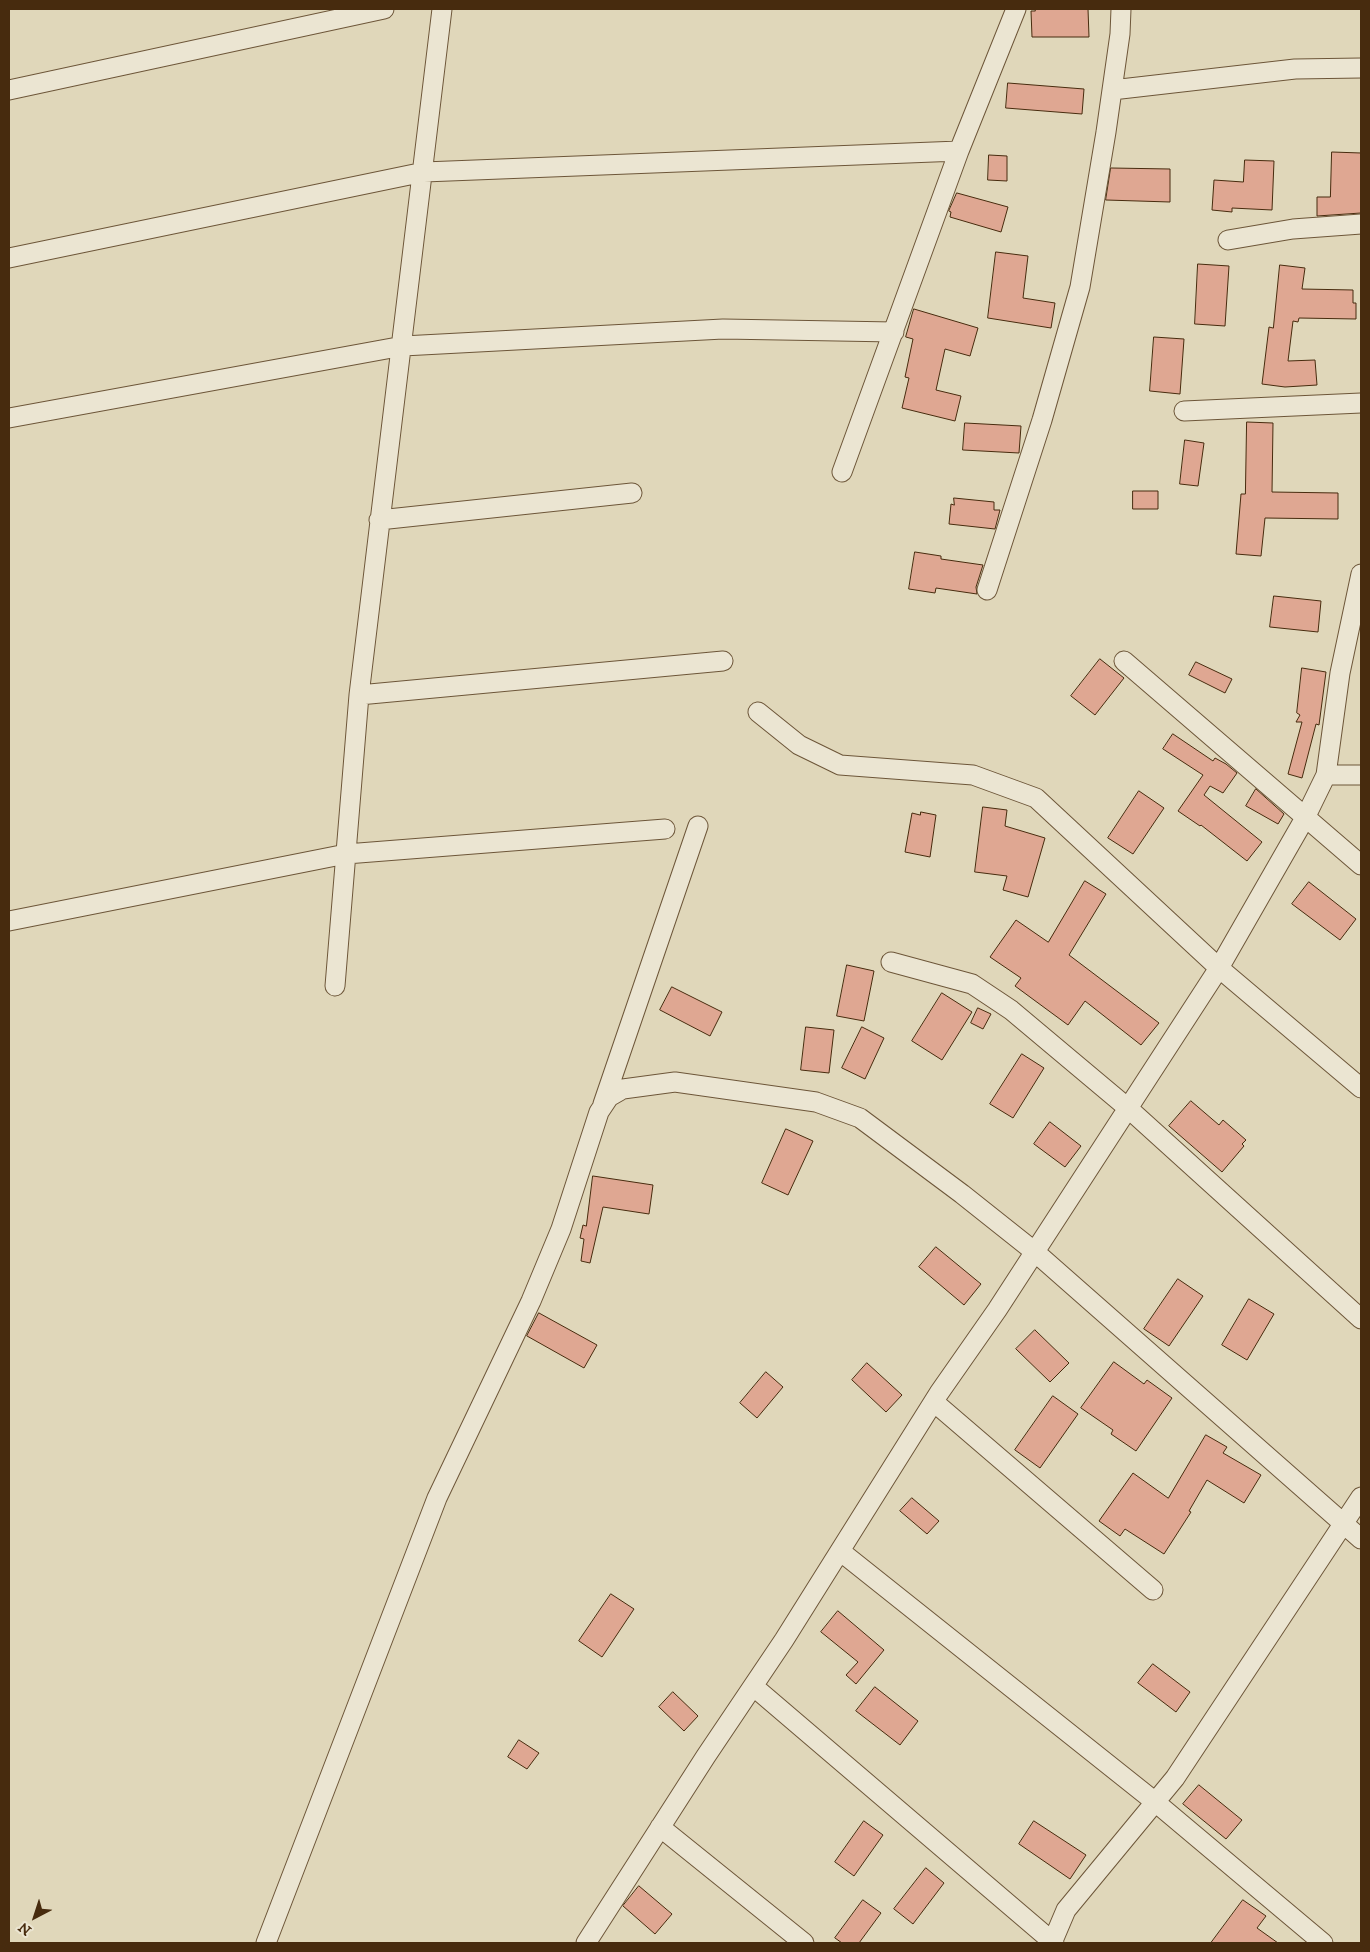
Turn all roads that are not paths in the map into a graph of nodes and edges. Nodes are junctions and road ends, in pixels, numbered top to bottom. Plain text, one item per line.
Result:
1 (384, 9) edge
2 (442, 9) edge
3 (1016, 9) edge
4 (1121, 9) edge
5 (1361, 68) edge
6 (9, 90) edge
7 (1112, 90) junction
8 (959, 151) junction
9 (424, 172) junction
10 (1361, 224) edge
11 (1228, 240) dead end
12 (9, 258) edge
13 (894, 332) junction
14 (403, 346) junction
15 (1361, 402) edge
16 (1184, 411) dead end
17 (9, 418) edge
18 (842, 472) dead end
19 (632, 493) dead end
20 (379, 520) junction
21 (1360, 585) edge
22 (987, 590) dead end
23 (723, 661) dead end
24 (1124, 661) dead end
25 (359, 695) junction
26 (758, 712) dead end
27 (1326, 775) junction
28 (1361, 775) edge
29 (1305, 818) junction
30 (698, 826) dead end
31 (665, 829) dead end
32 (346, 854) junction
33 (1361, 865) edge
34 (9, 921) edge
35 (891, 962) dead end
36 (1219, 968) junction
37 (336, 986) dead end
38 (1361, 1088) edge
39 (602, 1105) junction
40 (1129, 1109) junction
41 (1035, 1252) junction
42 (1361, 1319) edge
43 (934, 1402) junction
44 (1361, 1497) edge
45 (1344, 1525) junction
46 (1361, 1539) edge
47 (840, 1551) junction
48 (1153, 1590) dead end
49 (753, 1686) junction
50 (1154, 1801) junction
51 (660, 1827) junction
52 (266, 1943) edge
53 (586, 1943) edge
54 (804, 1943) edge
55 (1053, 1943) edge
56 (1323, 1943) edge

1 - 6 street
2 - 9 street
3 - 8 street
4 - 7 street
5 - 7 street
7 - 22 street
8 - 9 street
8 - 13 street
9 - 12 street
9 - 14 street
10 - 11 street
13 - 14 street
13 - 18 street
14 - 17 street
14 - 20 street
15 - 16 street
19 - 20 street
20 - 25 street
21 - 27 street
23 - 25 street
24 - 29 street
25 - 32 street
26 - 36 street
27 - 28 street
27 - 29 street
29 - 33 street
29 - 36 street
30 - 39 street
31 - 32 street
32 - 34 street
32 - 37 street
35 - 40 street
36 - 38 street
36 - 40 street
39 - 41 street
39 - 52 street
40 - 41 street
40 - 42 street
41 - 43 street
41 - 45 street
43 - 47 street
43 - 48 street
44 - 45 street
45 - 46 street
45 - 50 street
47 - 49 street
47 - 50 street
49 - 51 street
49 - 55 street
50 - 55 street
50 - 56 street
51 - 53 street
51 - 54 street

